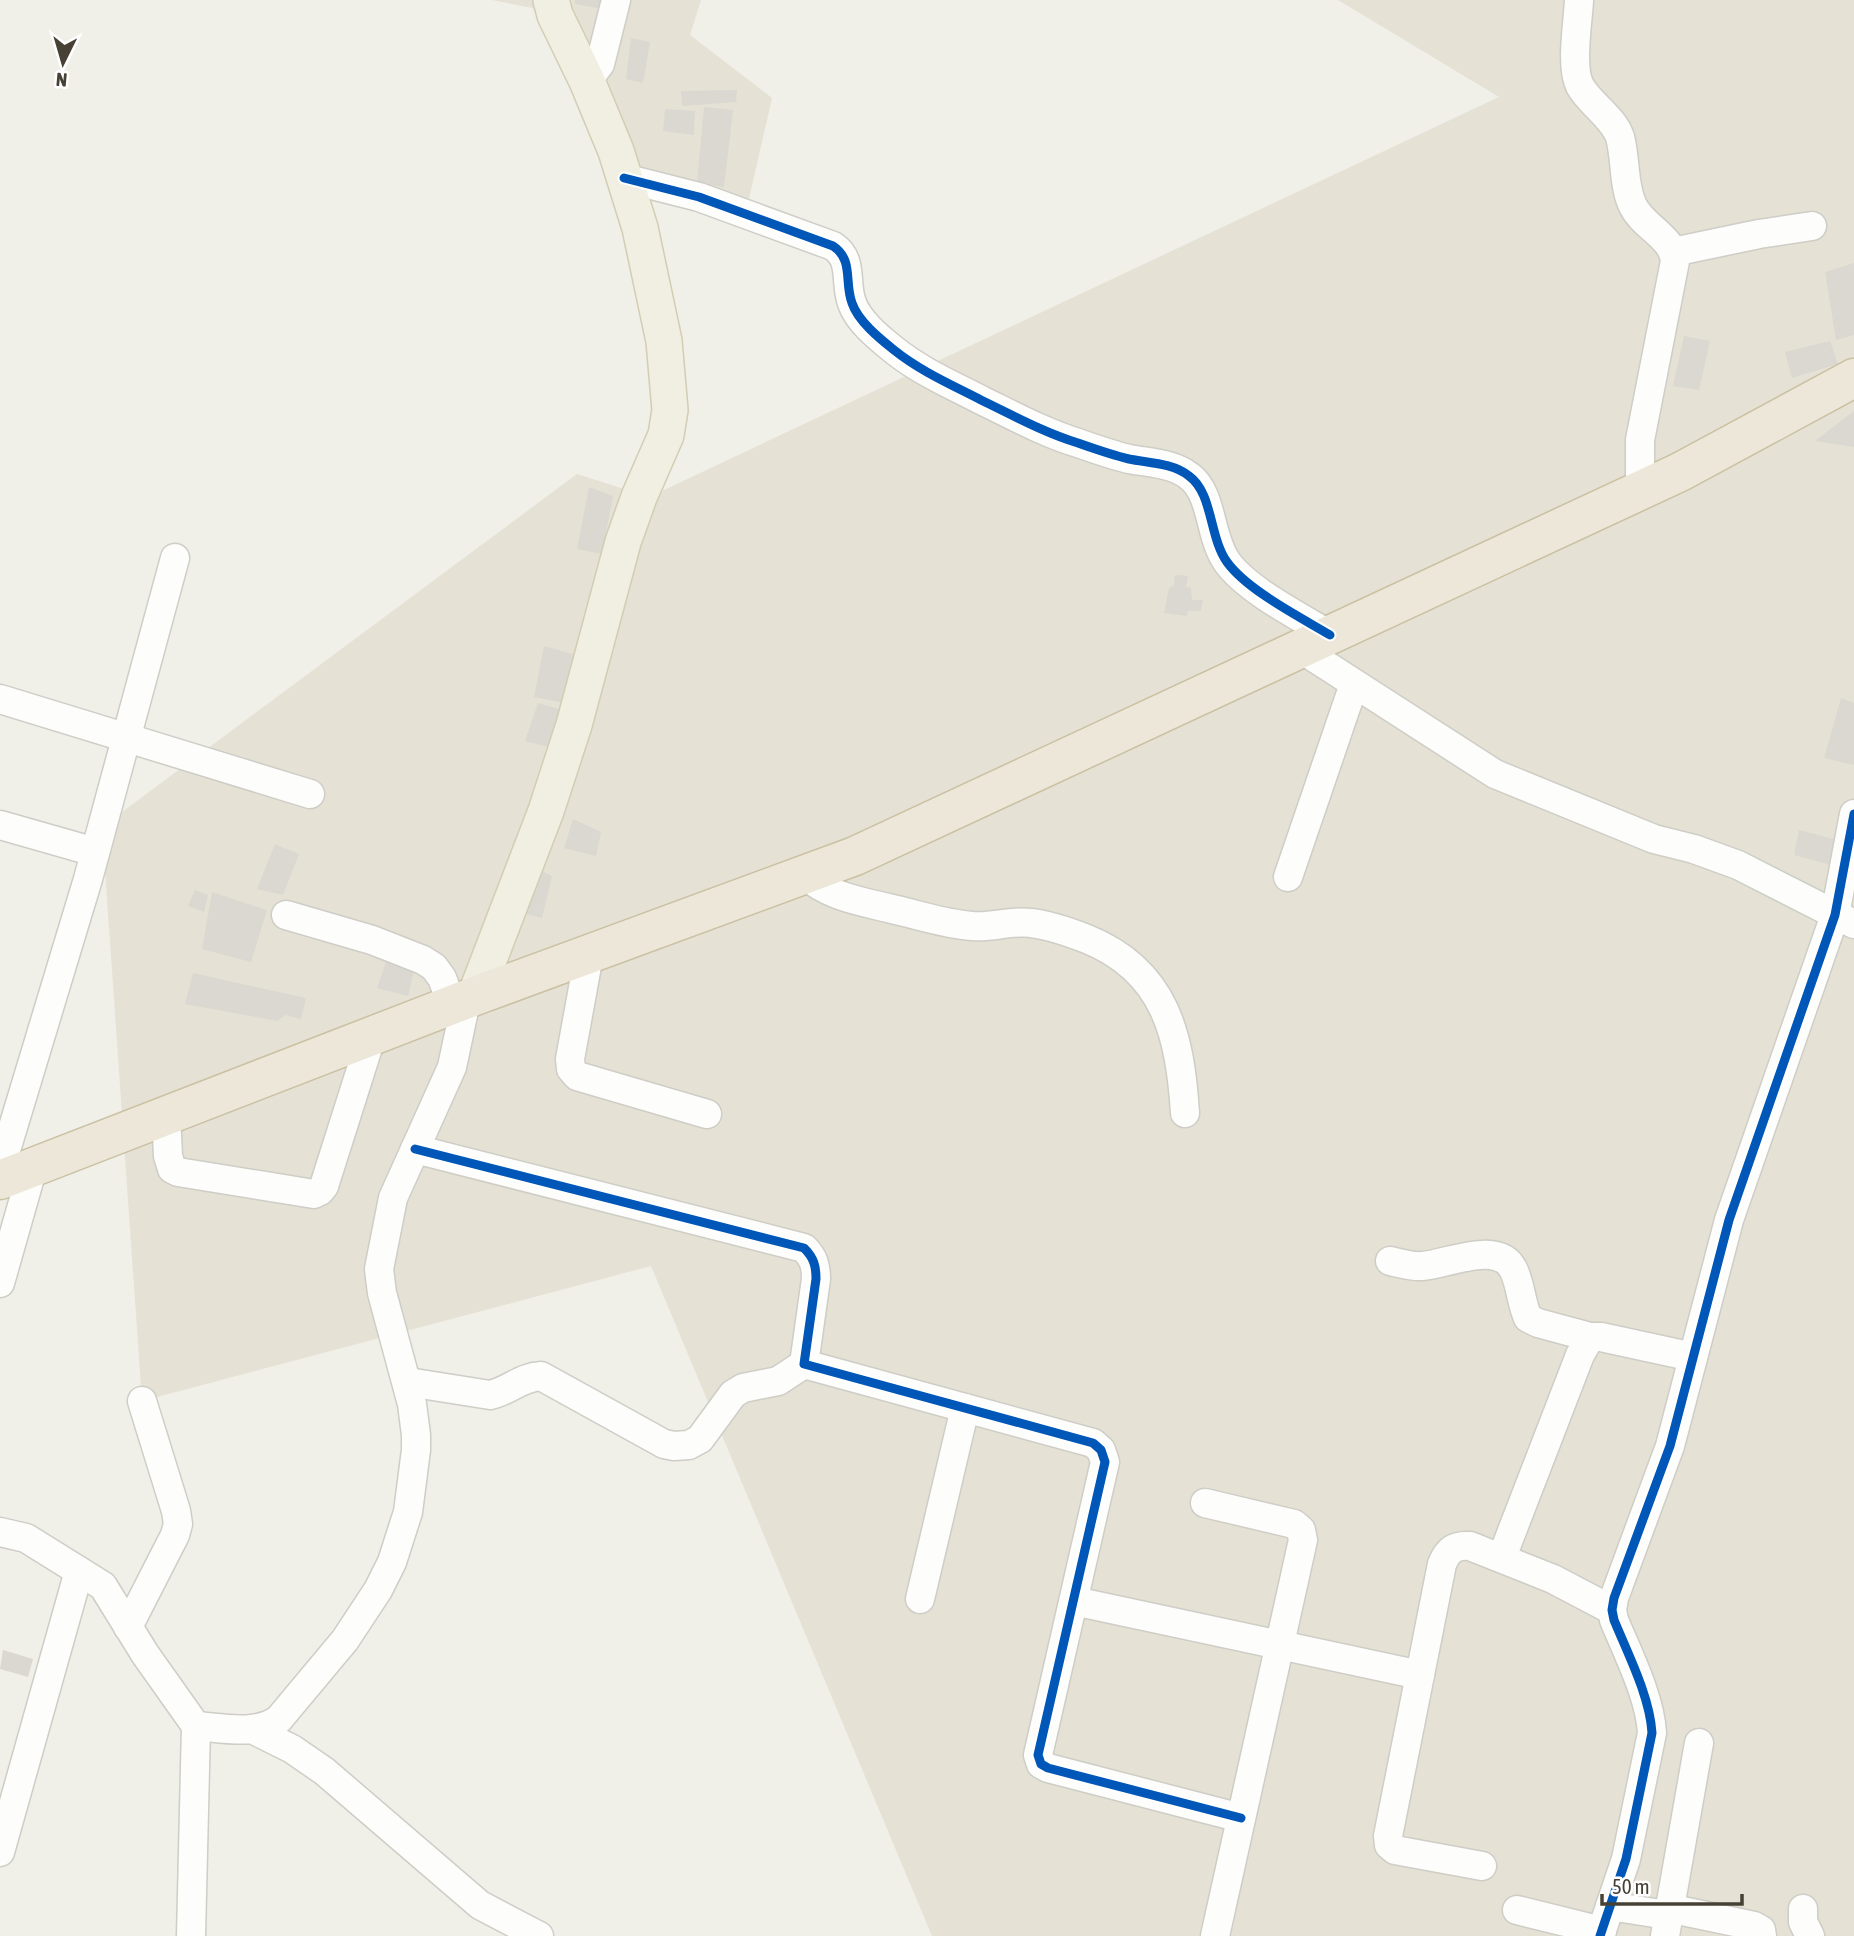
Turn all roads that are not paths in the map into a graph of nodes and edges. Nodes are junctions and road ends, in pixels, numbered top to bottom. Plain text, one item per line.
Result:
1 (551, 0) edge
2 (616, 0) edge
3 (1579, 0) edge
4 (587, 81) junction
5 (624, 178) junction
6 (1812, 226) dead end
7 (1673, 252) junction
8 (1854, 378) edge
9 (1640, 491) junction
10 (175, 558) dead end
11 (1315, 642) junction
12 (1354, 684) junction
13 (0, 699) edge
14 (127, 737) junction
15 (310, 794) dead end
16 (1854, 814) edge
17 (0, 825) edge
18 (95, 852) junction
19 (805, 875) junction
20 (1287, 877) dead end
21 (286, 915) dead end
22 (1844, 919) edge
23 (589, 954) junction
24 (465, 1001) junction
25 (371, 1038) junction
26 (1185, 1113) dead end
27 (707, 1114) dead end
28 (166, 1116) junction
29 (415, 1149) junction
30 (11, 1172) edge
31 (1390, 1261) dead end
32 (0, 1283) edge
33 (1590, 1337) junction
34 (1693, 1357) junction
35 (804, 1364) junction
36 (408, 1382) junction
37 (142, 1401) dead end
38 (965, 1408) junction
39 (1205, 1503) dead end
40 (0, 1532) edge
41 (1502, 1557) junction
42 (79, 1571) junction
43 (920, 1599) dead end
44 (1074, 1601) junction
45 (1612, 1610) junction
46 (128, 1627) junction
47 (1279, 1645) junction
48 (1420, 1675) junction
49 (196, 1726) junction
50 (252, 1730) junction
51 (1699, 1743) dead end
52 (1241, 1818) junction
53 (2, 1840) edge
54 (1482, 1866) dead end
55 (1803, 1909) dead end
56 (1517, 1910) dead end
57 (1667, 1920) edge
58 (1604, 1925) edge
59 (191, 1936) edge
60 (540, 1936) edge
61 (1215, 1936) edge
62 (1762, 1936) edge
63 (1810, 1936) edge

1 - 4 main road
2 - 4 street
3 - 7 street
4 - 5 main road
5 - 11 street
5 - 24 main road
6 - 7 street
7 - 9 street
8 - 9 highway
9 - 11 highway
10 - 14 street
11 - 12 street
11 - 19 highway
12 - 20 street
12 - 22 street
13 - 14 street
14 - 15 street
14 - 18 street
16 - 22 street
17 - 18 street
18 - 30 street
19 - 23 highway
19 - 26 street
21 - 24 street
22 - 34 street
23 - 24 highway
23 - 27 street
24 - 25 highway
24 - 29 street
25 - 28 highway
25 - 28 street
28 - 30 highway
29 - 35 street
29 - 36 street
30 - 32 street
31 - 33 street
33 - 34 street
33 - 41 street
34 - 45 street
35 - 36 street
35 - 38 street
36 - 50 street
37 - 46 street
38 - 43 street
38 - 44 street
39 - 47 street
40 - 42 street
41 - 45 street
41 - 48 street
42 - 46 street
42 - 53 street
44 - 47 street
44 - 52 street
45 - 58 street
46 - 49 street
47 - 48 street
47 - 52 street
48 - 54 street
49 - 50 street
49 - 59 street
50 - 60 street
51 - 57 street
52 - 61 street
55 - 63 street
56 - 58 street
57 - 58 street
57 - 62 street

